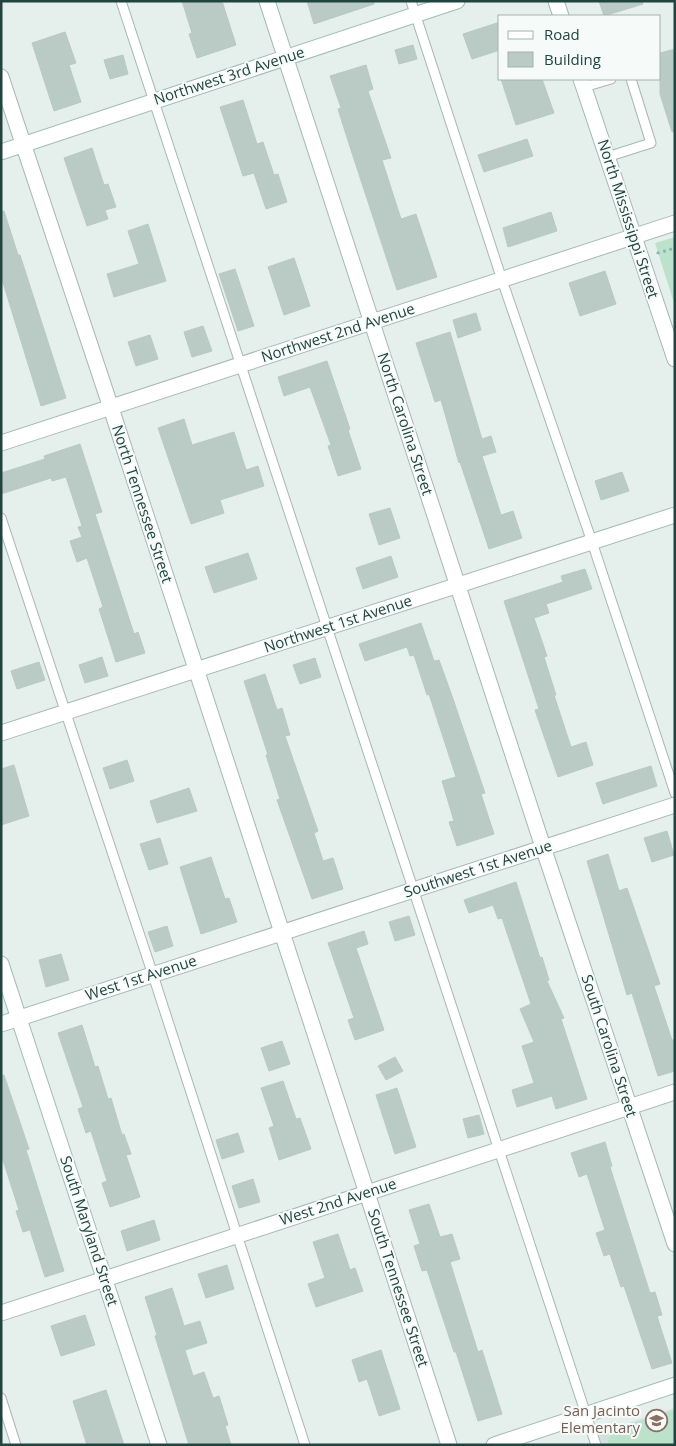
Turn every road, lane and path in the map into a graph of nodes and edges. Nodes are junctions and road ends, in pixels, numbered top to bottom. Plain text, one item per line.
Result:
1 (121, 1) edge
2 (267, 1) edge
3 (457, 1) edge
4 (556, 1) edge
5 (413, 8) edge
6 (561, 15) edge
7 (286, 57) junction
8 (1, 77) edge
9 (604, 80) edge
10 (631, 80) edge
11 (582, 83) edge
12 (154, 101) junction
13 (24, 144) junction
14 (1, 152) edge
15 (607, 157) junction
16 (675, 223) edge
17 (633, 237) junction
18 (675, 248) edge
19 (660, 261) dead end
20 (502, 280) junction
21 (372, 322) junction
22 (675, 359) edge
23 (242, 365) junction
24 (111, 408) junction
25 (1, 444) edge
26 (675, 514) edge
27 (1, 518) edge
28 (592, 542) junction
29 (458, 586) junction
30 (327, 628) junction
31 (196, 670) junction
32 (66, 712) junction
33 (1, 734) edge
34 (675, 793) edge
35 (675, 805) edge
36 (543, 847) junction
37 (412, 890) junction
38 (281, 932) junction
39 (1, 964) edge
40 (153, 974) junction
41 (19, 1018) junction
42 (1, 1024) edge
43 (675, 1092) edge
44 (629, 1107) junction
45 (500, 1149) junction
46 (366, 1193) junction
47 (237, 1236) junction
48 (675, 1244) edge
49 (105, 1279) junction
50 (1, 1313) edge
51 (675, 1385) edge
52 (1, 1398) edge
53 (586, 1414) junction
54 (16, 1445) edge
55 (159, 1445) edge
56 (305, 1445) edge
57 (449, 1445) edge
58 (494, 1445) edge
59 (596, 1445) edge

1 - 12 lane
2 - 7 street, North Carolina Street
3 - 5 street, Northwest 3rd Avenue
4 - 6 street
5 - 7 street, Northwest 3rd Avenue
5 - 20 lane
7 - 12 street, Northwest 3rd Avenue
7 - 21 street, North Carolina Street
8 - 13 street, North Tennessee Street
9 - 11 lane
10 - 15 lane
11 - 15 street, North Mississippi Street
12 - 13 street, Northwest 3rd Avenue
12 - 23 lane
13 - 14 street, Northwest 3rd Avenue
13 - 24 street, North Tennessee Street
15 - 17 street, North Mississippi Street
16 - 17 street, Northwest 2nd Avenue
17 - 20 street, Northwest 2nd Avenue
17 - 22 street, North Mississippi Street
18 - 19 path
20 - 21 street, Northwest 2nd Avenue
20 - 28 lane
21 - 23 street, Northwest 2nd Avenue
21 - 29 street, North Carolina Street
23 - 24 street, Northwest 2nd Avenue
23 - 30 lane
24 - 25 street, Northwest 2nd Avenue
24 - 31 street, North Tennessee Street
26 - 28 street, Northwest 1st Avenue
27 - 32 lane
28 - 29 street, Northwest 1st Avenue
28 - 34 lane
29 - 30 street, Northwest 1st Avenue
29 - 36 street, North Carolina Street
30 - 31 street, Northwest 1st Avenue
30 - 37 lane
31 - 32 street, Northwest 1st Avenue
31 - 38 street, North Tennessee Street
32 - 33 street, Northwest 1st Avenue
32 - 40 lane
35 - 36 street, Southwest 1st Avenue
36 - 37 street, Southwest 1st Avenue
36 - 44 street, South Carolina Street
37 - 38 street, Southwest 1st Avenue
37 - 45 lane
38 - 40 street, West 1st Avenue
38 - 46 street, South Tennessee Street
39 - 41 street, South Maryland Street
40 - 41 street, West 1st Avenue
40 - 47 lane
41 - 42 street, West 1st Avenue
41 - 49 street, South Maryland Street
43 - 44 street, West 2nd Avenue
44 - 45 street, West 2nd Avenue
44 - 48 street, South Carolina Street
45 - 46 street, West 2nd Avenue
45 - 53 lane
46 - 47 street, West 2nd Avenue
46 - 57 street, South Tennessee Street
47 - 49 street, West 2nd Avenue
47 - 56 lane
49 - 50 street, West 2nd Avenue
49 - 55 street, South Maryland Street
51 - 53 street
52 - 54 lane
53 - 58 street
53 - 59 lane

